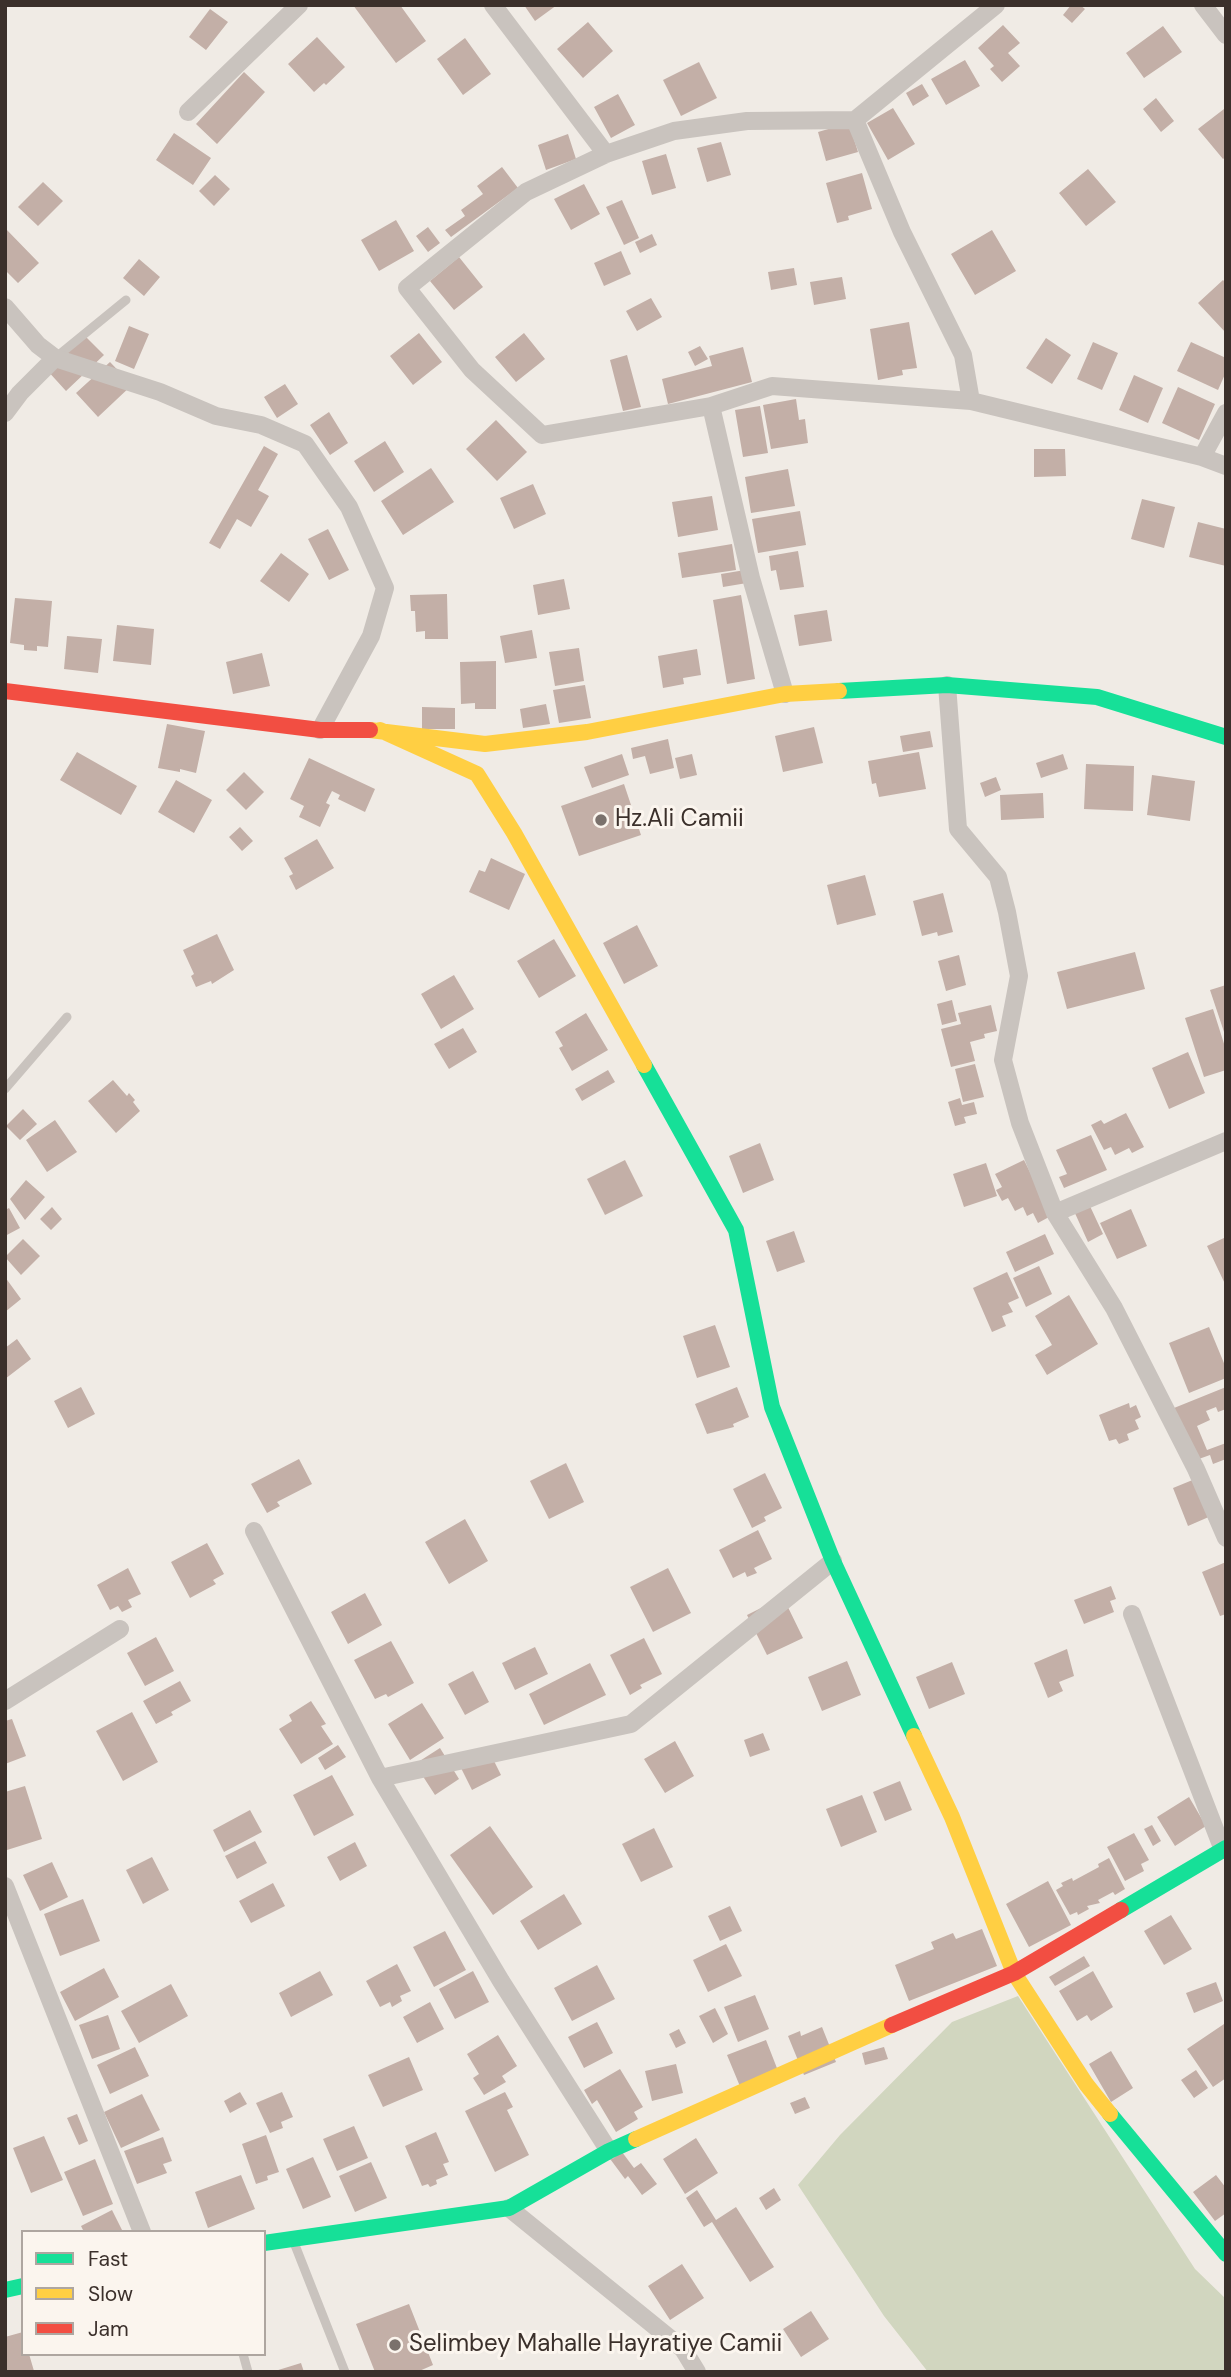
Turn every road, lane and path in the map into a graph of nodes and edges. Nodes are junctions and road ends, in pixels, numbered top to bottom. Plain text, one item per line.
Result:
1 (299, 5) edge
2 (493, 5) edge
3 (996, 5) edge
4 (1203, 5) edge
5 (1226, 34) edge
6 (188, 111) dead end
7 (855, 120) junction
8 (606, 154) junction
9 (125, 300) dead end
10 (5, 307) edge
11 (55, 358) junction
12 (971, 401) junction
13 (711, 406) junction
14 (5, 413) edge
15 (1226, 413) edge
16 (1202, 457) junction
17 (1226, 466) edge
18 (947, 685) junction
19 (5, 691) edge
20 (785, 694) junction
21 (320, 730) junction
22 (380, 730) junction
23 (1226, 737) edge
24 (67, 1017) dead end
25 (5, 1089) edge
26 (1226, 1142) edge
27 (1055, 1213) junction
28 (254, 1531) dead end
29 (1226, 1538) edge
30 (833, 1561) junction
31 (1132, 1614) dead end
32 (120, 1629) dead end
33 (5, 1701) edge
34 (380, 1778) junction
35 (1224, 1849) edge
36 (5, 1886) edge
37 (1014, 1973) junction
38 (609, 2151) junction
39 (509, 2208) junction
40 (141, 2230) edge
41 (292, 2238) junction
42 (266, 2243) edge
43 (1226, 2255) edge
44 (345, 2372) edge
45 (697, 2372) edge

1 - 6 street
2 - 8 street
3 - 7 street
4 - 5 street
7 - 8 street
7 - 12 street
8 - 13 street
9 - 11 lane
10 - 11 street
11 - 14 street
11 - 21 street
12 - 13 street
12 - 16 street
13 - 20 street
15 - 16 street
16 - 17 street
18 - 20 street
18 - 23 street
18 - 27 street
19 - 21 street
20 - 22 street
21 - 22 street
22 - 30 street
24 - 25 lane
26 - 27 street
27 - 29 street
28 - 34 street
30 - 34 street
30 - 37 street
31 - 35 street
32 - 33 street
34 - 38 street
35 - 37 street
36 - 40 street
37 - 38 street
37 - 43 street
38 - 39 street
39 - 41 street
39 - 45 street
41 - 42 street
41 - 44 lane

